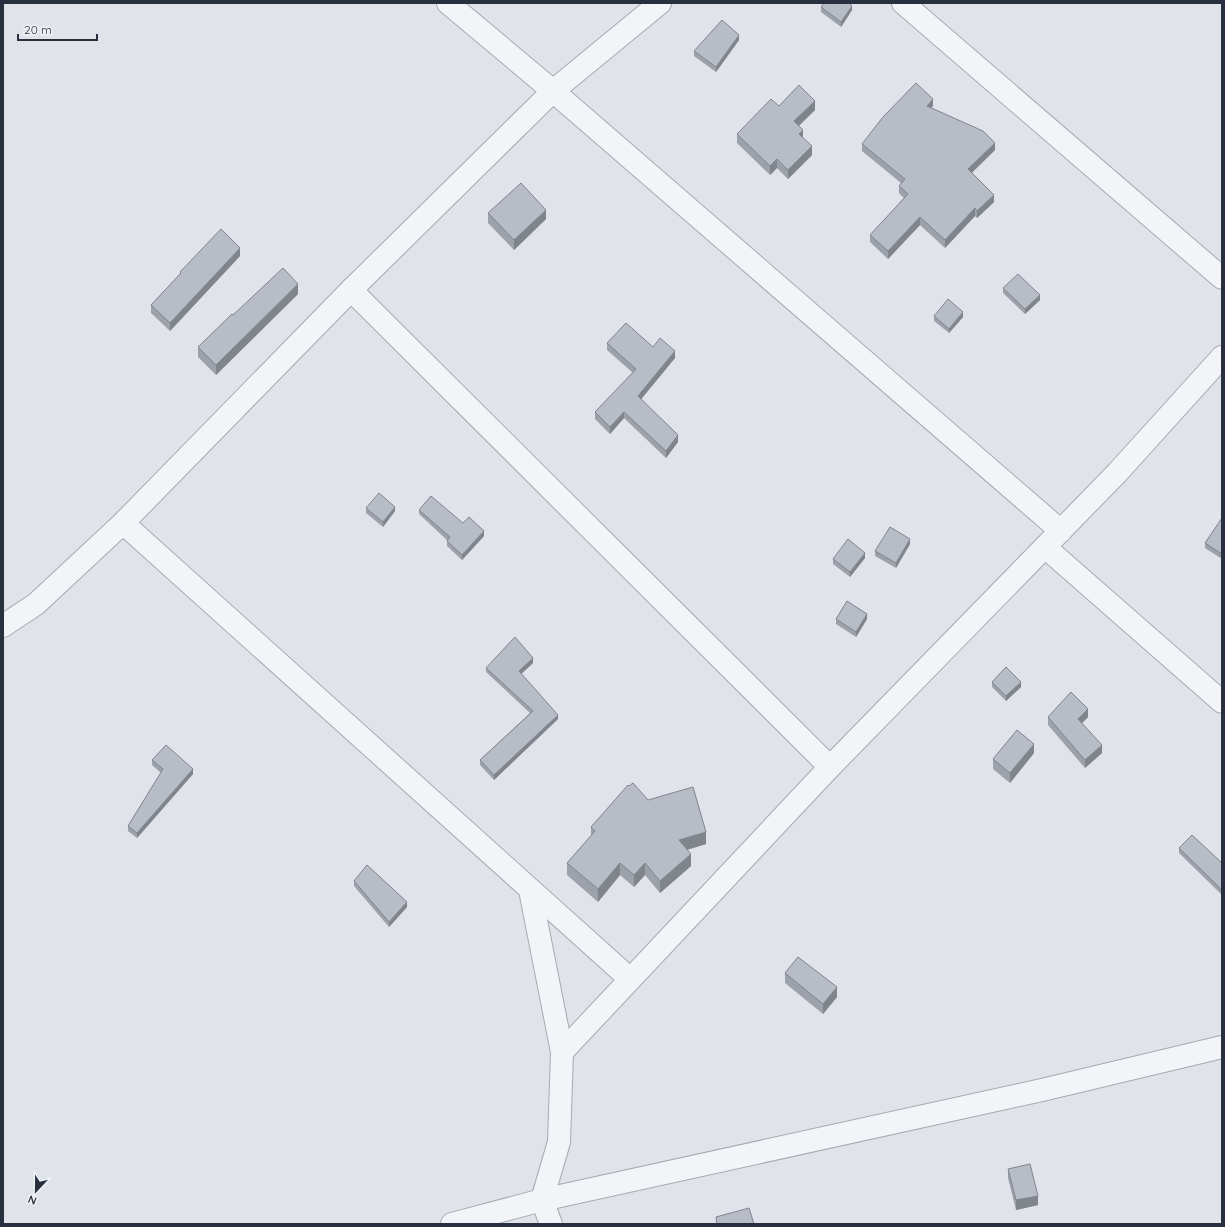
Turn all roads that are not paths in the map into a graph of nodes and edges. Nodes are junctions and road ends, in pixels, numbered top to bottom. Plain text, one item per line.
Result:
1 (448, 3) edge
2 (660, 3) edge
3 (902, 3) edge
4 (553, 91) junction
5 (1222, 278) edge
6 (351, 290) junction
7 (1222, 357) edge
8 (123, 523) junction
9 (1061, 531) junction
10 (1045, 547) junction
11 (3, 626) edge
12 (1222, 702) edge
13 (830, 767) junction
14 (530, 890) junction
15 (630, 979) junction
16 (1222, 1047) edge
17 (562, 1052) junction
18 (542, 1200) junction
19 (452, 1224) edge
20 (551, 1224) edge

1 - 4 street
2 - 4 street
3 - 5 street
4 - 6 street
4 - 9 street
6 - 8 street
6 - 13 street
7 - 9 street
8 - 11 street
8 - 14 street
9 - 10 street
10 - 12 street
10 - 13 street
13 - 15 street
14 - 15 street
14 - 17 street
15 - 17 street
16 - 18 street
17 - 18 street
18 - 19 street
18 - 20 street

